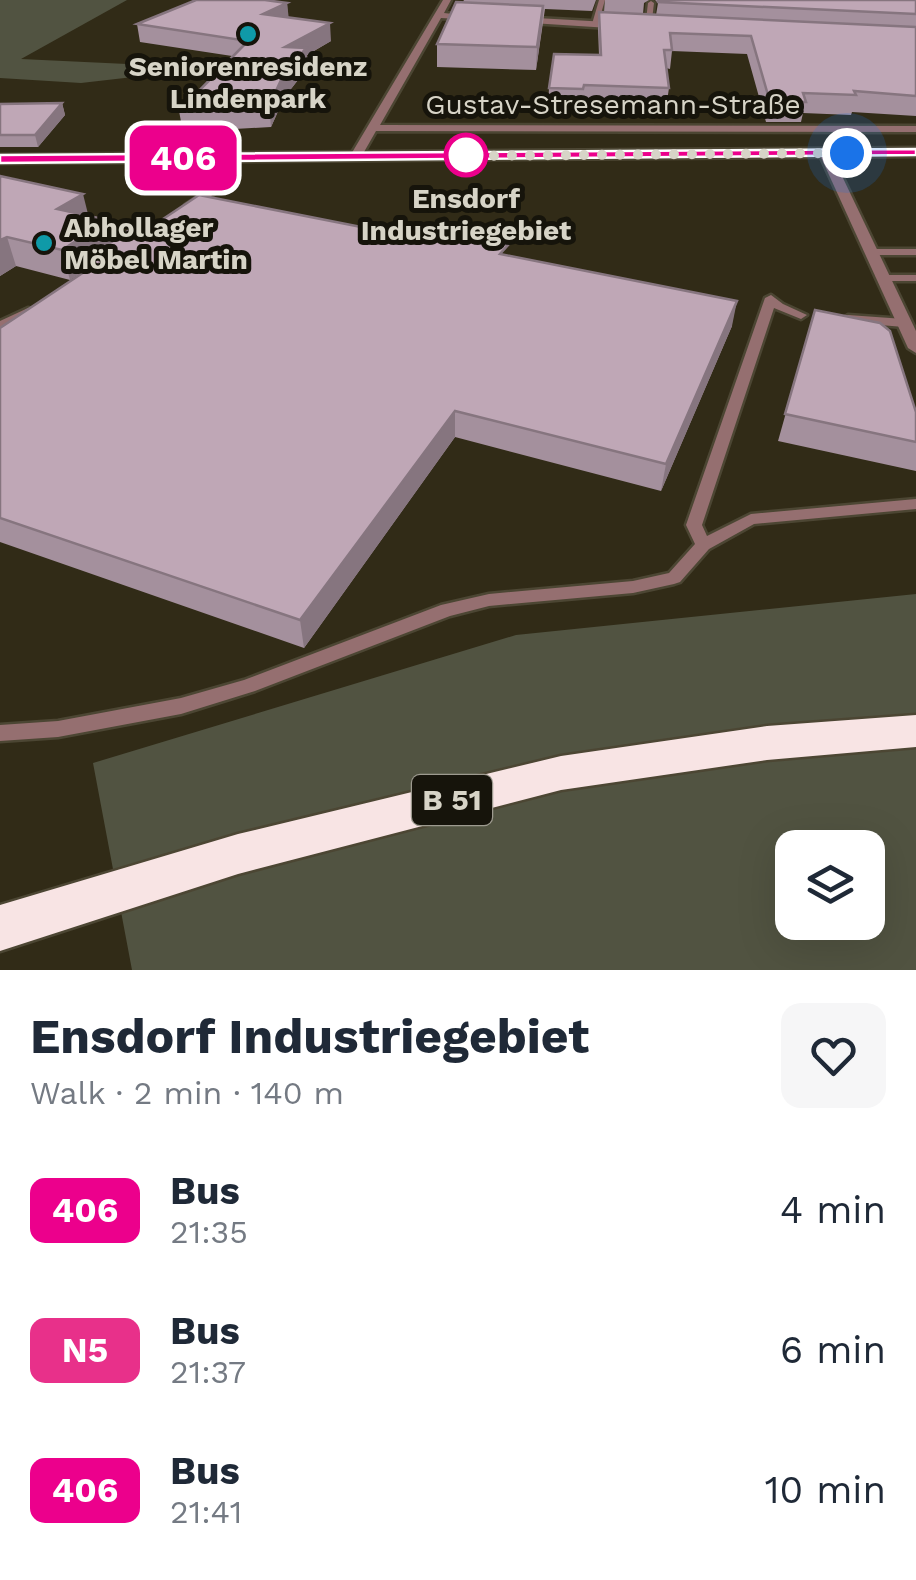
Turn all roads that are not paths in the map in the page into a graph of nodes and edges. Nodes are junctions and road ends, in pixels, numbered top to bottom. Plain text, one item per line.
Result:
1 (447, 0) edge
2 (602, 0) edge
3 (651, 3) dead end
4 (437, 15) junction
5 (595, 24) junction
6 (648, 28) junction
7 (666, 28) edge
8 (370, 128) junction
9 (916, 129) edge
10 (916, 152) edge
11 (825, 154) junction
12 (356, 156) junction
13 (0, 159) edge
14 (220, 186) dead end
15 (184, 211) edge
16 (871, 252) junction
17 (916, 252) edge
18 (884, 278) junction
19 (916, 278) edge
20 (47, 302) edge
21 (806, 316) dead end
22 (830, 318) edge
23 (904, 323) junction
24 (0, 326) edge
25 (916, 348) edge
26 (916, 504) edge
27 (703, 545) junction
28 (916, 731) edge
29 (0, 733) edge
30 (0, 928) edge

1 - 4 street
2 - 5 lane
3 - 6 lane
4 - 5 street
4 - 8 street
5 - 6 street
6 - 7 street
8 - 9 street, Gustav-Stresemann-Straße
8 - 12 street
10 - 11 main road
11 - 12 main road
11 - 16 street
12 - 13 main road
14 - 15 lane
16 - 17 lane
16 - 18 street
18 - 19 lane
18 - 23 street
20 - 24 lane
21 - 27 lane
22 - 23 lane
23 - 25 street
26 - 27 lane
27 - 29 lane
28 - 30 highway, B 51

